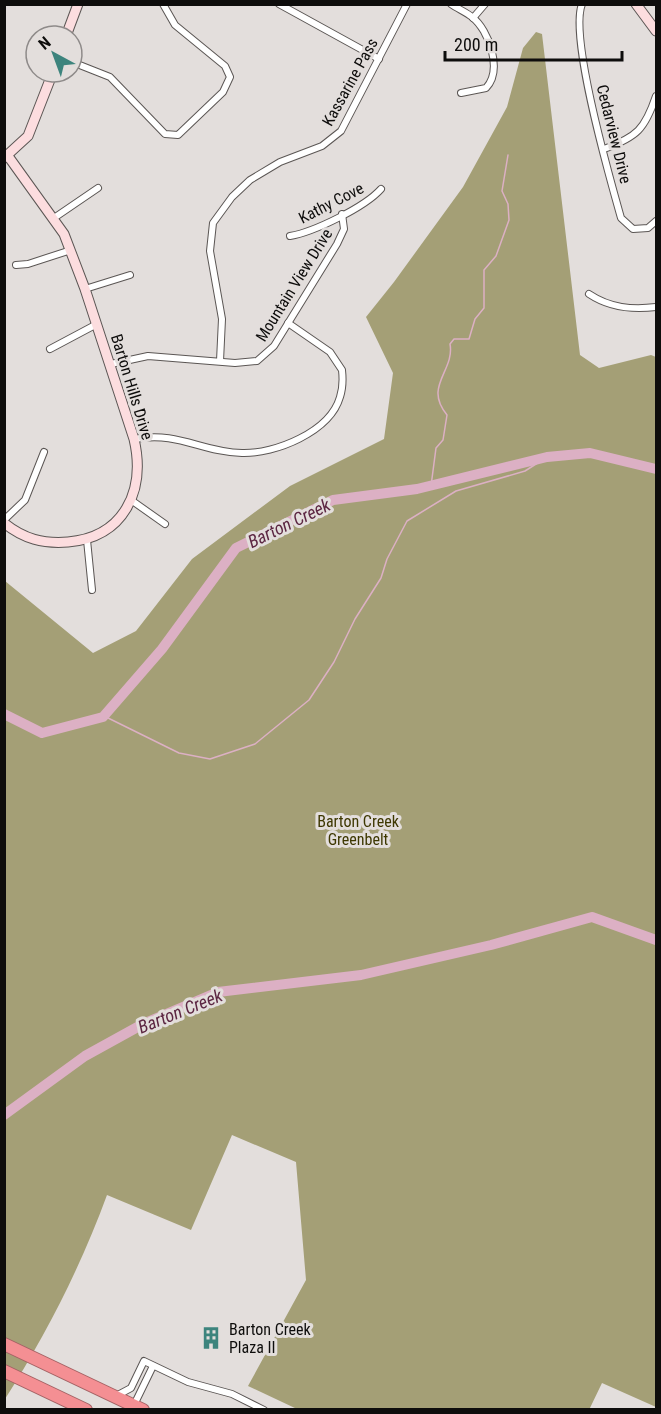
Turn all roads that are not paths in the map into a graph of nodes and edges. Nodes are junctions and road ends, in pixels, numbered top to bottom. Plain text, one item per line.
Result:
1 (78, 4) edge
2 (163, 4) edge
3 (279, 4) edge
4 (407, 4) edge
5 (451, 4) edge
6 (484, 4) edge
7 (582, 4) edge
8 (636, 4) edge
9 (473, 18) junction
10 (70, 24) edge
11 (657, 31) edge
12 (379, 59) junction
13 (84, 67) edge
14 (48, 84) edge
15 (460, 93) dead end
16 (657, 96) edge
17 (604, 149) junction
18 (6, 157) edge
19 (98, 188) dead end
20 (381, 189) dead end
21 (342, 214) junction
22 (54, 218) junction
23 (657, 221) edge
24 (290, 236) dead end
25 (71, 250) junction
26 (15, 264) dead end
27 (130, 275) dead end
28 (85, 290) junction
29 (589, 294) dead end
30 (657, 307) edge
31 (288, 323) junction
32 (97, 324) junction
33 (50, 349) dead end
34 (220, 361) junction
35 (111, 364) junction
36 (134, 439) junction
37 (44, 452) dead end
38 (131, 500) junction
39 (4, 521) edge
40 (165, 524) dead end
41 (87, 540) junction
42 (92, 591) dead end
43 (4, 1344) edge
44 (153, 1366) junction
45 (4, 1371) edge
46 (116, 1396) junction
47 (137, 1408) edge
48 (86, 1410) edge
49 (264, 1410) edge

1 - 10 street
2 - 13 street
3 - 12 street
4 - 12 street, Kassarine Pass
5 - 9 street
6 - 9 street
7 - 17 street, Cedarview Drive
8 - 11 street
9 - 15 street
12 - 34 street, Kassarine Pass
14 - 18 street, Barton Hills Drive
16 - 17 street
17 - 23 street, Cedarview Drive
18 - 22 street, Barton Hills Drive
19 - 22 street
20 - 21 street, Kathy Cove
21 - 24 street, Kathy Cove
21 - 31 street, Mountain View Drive
22 - 25 street, Barton Hills Drive
25 - 26 street
25 - 28 street, Barton Hills Drive
27 - 28 street
28 - 32 street, Barton Hills Drive
29 - 30 street
31 - 34 street, Mountain View Drive
31 - 36 street
32 - 33 street
32 - 35 street, Barton Hills Drive
34 - 35 street, Mountain View Drive
35 - 36 street, Barton Hills Drive
36 - 38 street, Barton Hills Drive
37 - 39 street
38 - 40 street
38 - 41 street, Barton Hills Drive
39 - 41 street, Barton Hills Drive
41 - 42 street
43 - 46 highway
44 - 46 street
44 - 47 street
44 - 49 street
45 - 48 highway
46 - 47 highway

